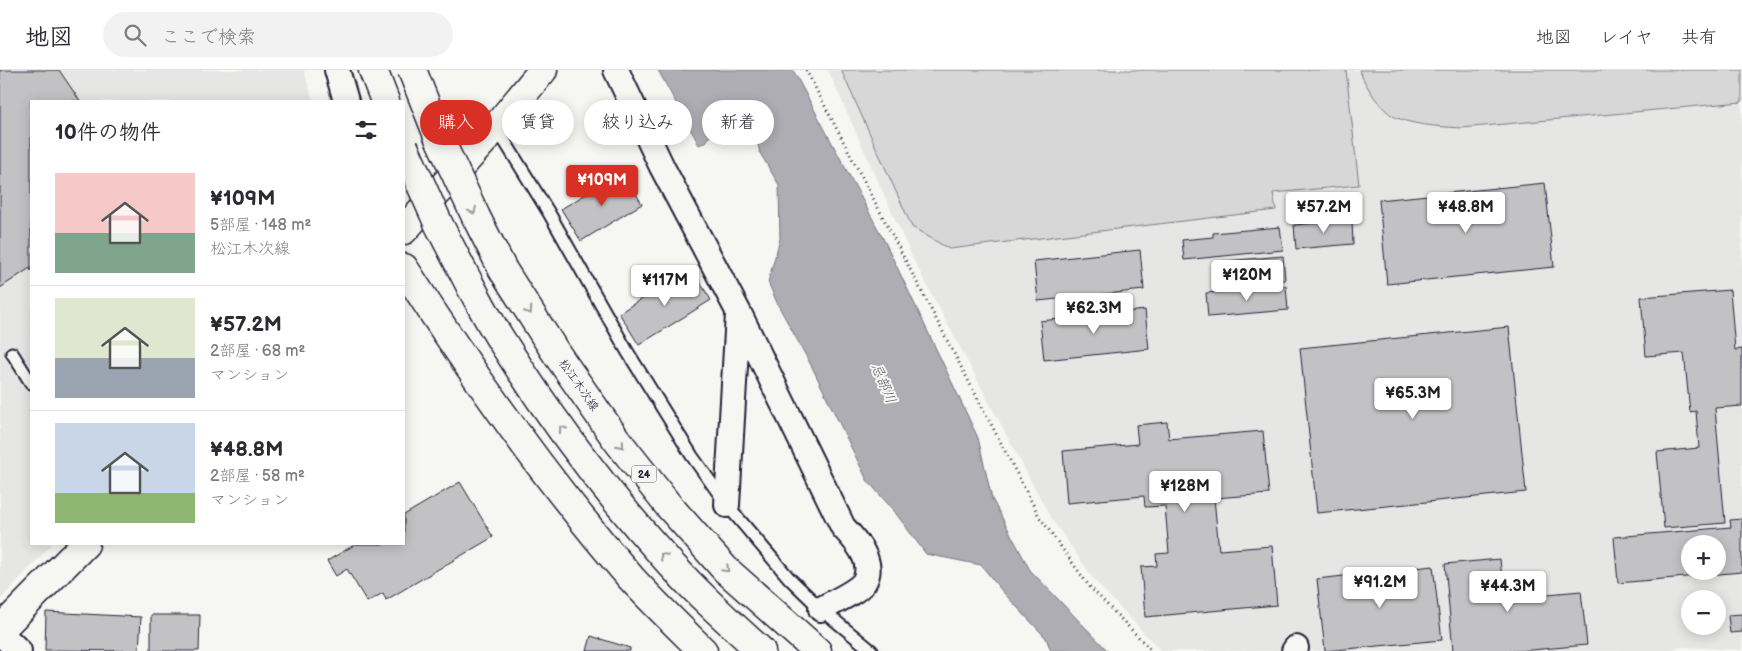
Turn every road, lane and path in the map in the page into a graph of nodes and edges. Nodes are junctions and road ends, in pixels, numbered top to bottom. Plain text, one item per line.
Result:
1 (337, 70) edge
2 (373, 70) edge
3 (412, 70) edge
4 (543, 70) edge
5 (616, 70) edge
6 (806, 70) edge
7 (346, 100) edge
8 (385, 100) edge
9 (496, 127) junction
10 (405, 149) edge
11 (405, 229) edge
12 (405, 270) edge
13 (738, 311) junction
14 (12, 353) dead end
15 (30, 381) edge
16 (727, 504) junction
17 (84, 545) edge
18 (821, 609) junction
19 (0, 632) edge
20 (19, 651) edge
21 (703, 651) edge
22 (761, 651) edge
23 (817, 651) edge
24 (872, 651) edge
25 (1152, 651) edge

1 - 7 street
2 - 8 main road
3 -> 23 main road, 松江木次線 / 24, bridge
4 - 9 main road
5 - 13 street
6 - 25 path
9 - 11 main road
9 - 16 lane
22 -> 10 main road, bridge
12 - 21 main road
13 - 16 street
13 - 18 street
14 - 15 lane
16 - 18 lane
17 - 19 main road
18 - 24 lane
19 - 20 street

